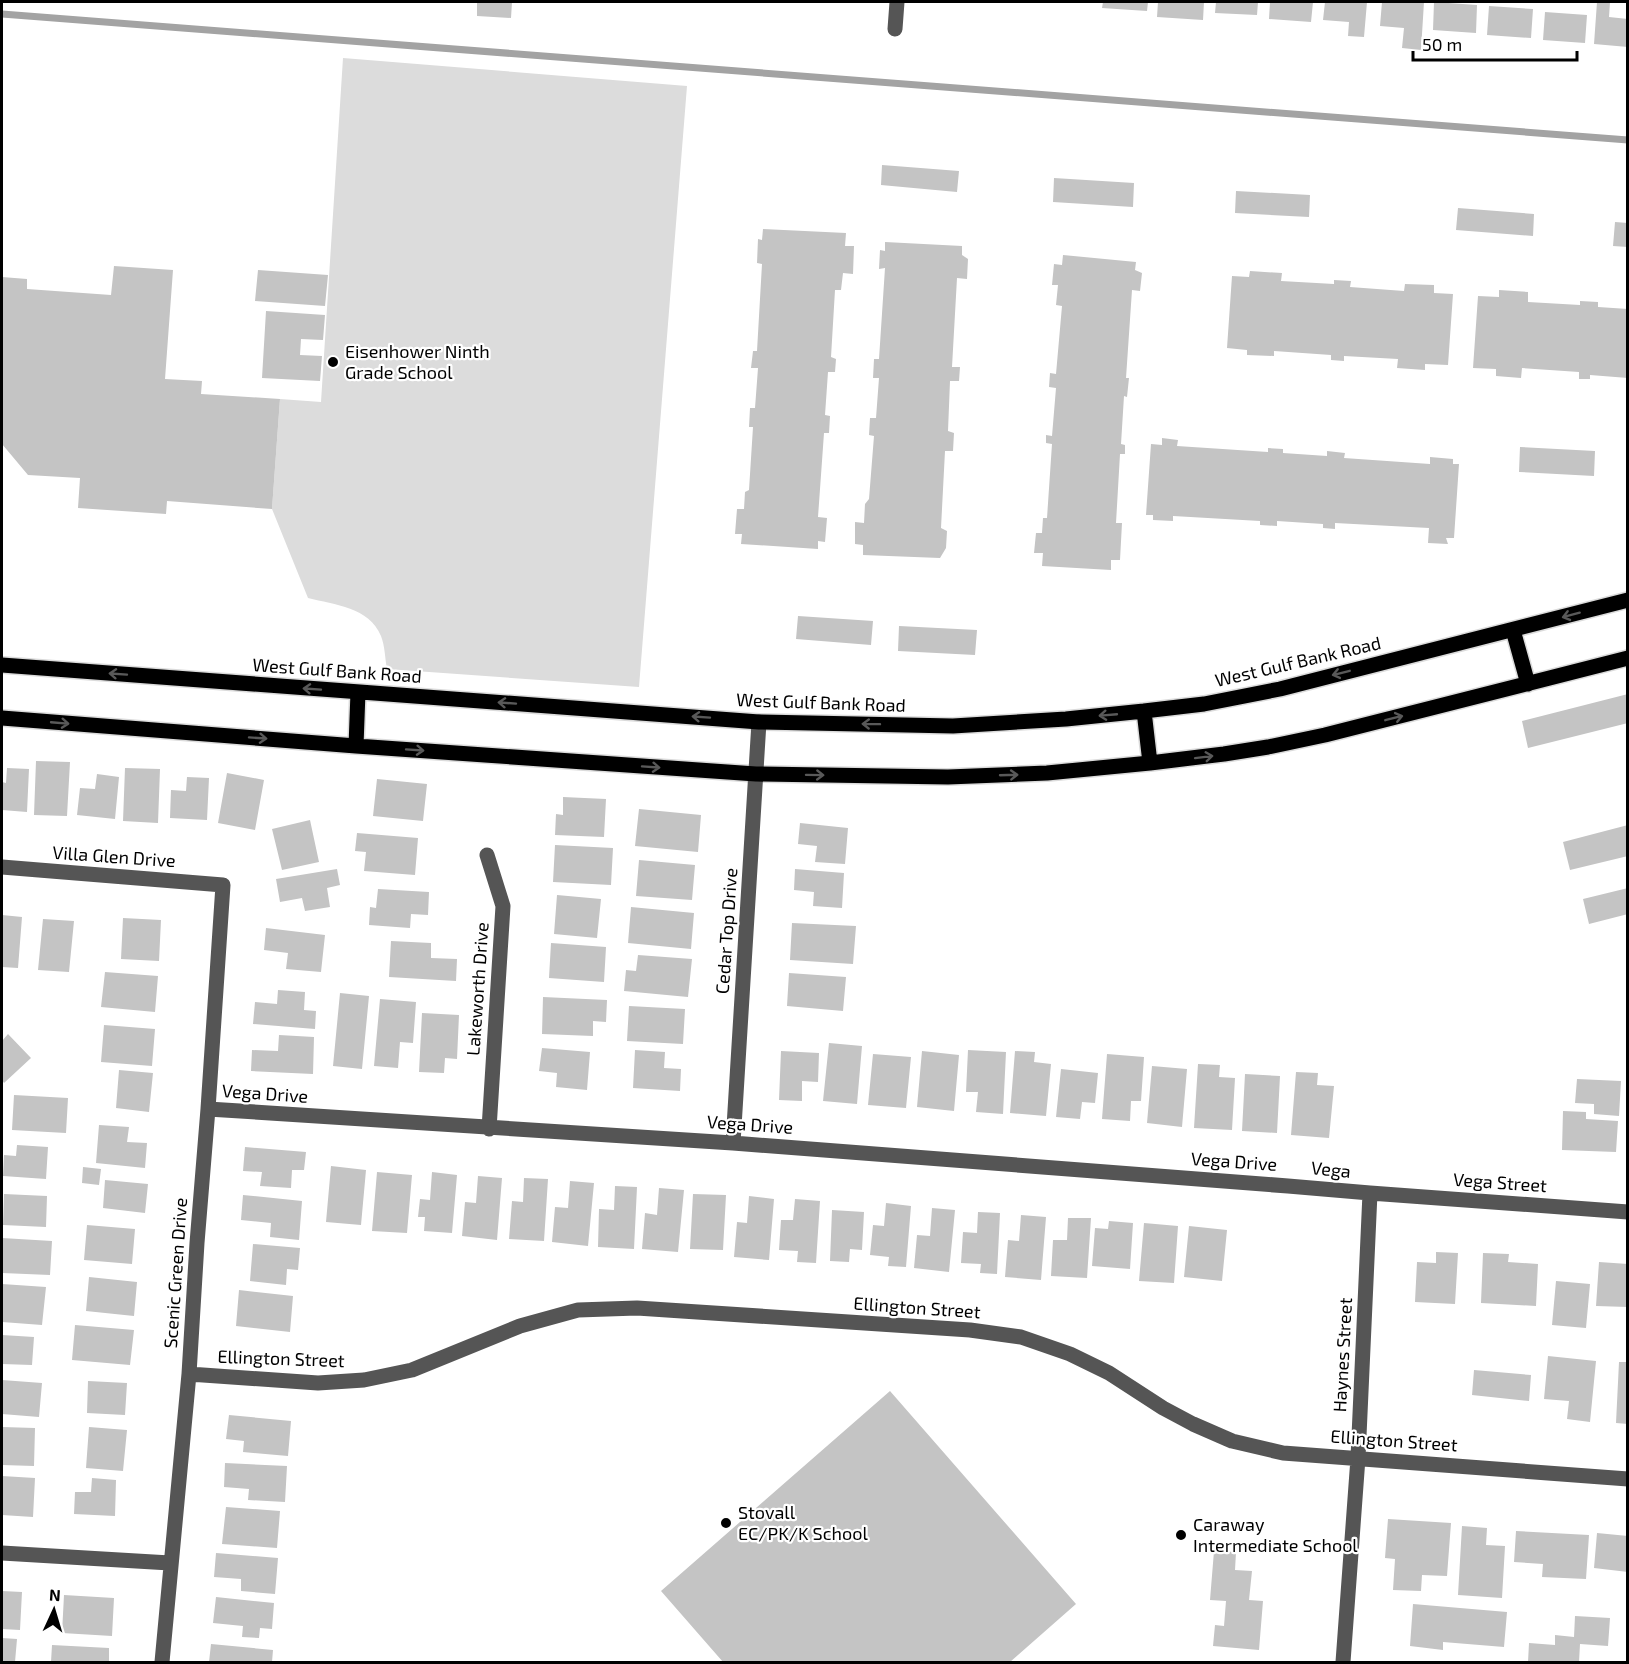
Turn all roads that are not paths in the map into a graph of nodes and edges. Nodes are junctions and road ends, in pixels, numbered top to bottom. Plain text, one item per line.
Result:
1 (897, 2) edge
2 (895, 29) dead end
3 (1628, 600) edge
4 (1513, 630) junction
5 (1628, 658) edge
6 (2, 665) edge
7 (1528, 684) junction
8 (358, 692) junction
9 (1144, 711) junction
10 (2, 718) edge
11 (759, 722) junction
12 (356, 746) junction
13 (1150, 763) junction
14 (756, 774) junction
15 (486, 855) dead end
16 (2, 867) edge
17 (223, 885) joint
18 (208, 1109) junction
19 (489, 1129) junction
20 (733, 1143) junction
21 (1288, 1186) joint
22 (1370, 1193) junction
23 (1628, 1212) edge
24 (189, 1374) junction
25 (1358, 1458) junction
26 (1628, 1479) edge
27 (2, 1554) edge
28 (170, 1563) junction
29 (162, 1662) edge
30 (1343, 1662) edge

1 - 2 street
3 -> 4 main road, West Gulf Bank Road
4 - 7 main road
4 -> 9 main road, West Gulf Bank Road
5 - 7 main road
8 -> 6 main road, West Gulf Bank Road
13 -> 7 main road
11 -> 8 main road, West Gulf Bank Road
8 - 12 main road
9 -> 11 main road, West Gulf Bank Road
9 - 13 main road
10 -> 12 main road
11 - 14 street, Cedar Top Drive
12 -> 14 main road
14 -> 13 main road
14 - 20 street, Cedar Top Drive
15 - 19 street, Lakeworth Drive
16 - 17 street, Villa Glen Drive
17 - 18 street, Scenic Green Drive
18 - 19 street, Vega Drive
18 - 24 street, Scenic Green Drive
19 - 20 street, Vega Drive
20 - 21 street, Vega Drive
21 - 22 street, Vega
22 - 23 street, Vega Street
22 - 25 street, Haynes Street
24 - 25 street, Ellington Street
24 - 28 street, Scenic Green Drive
25 - 26 street, Ellington Street
25 - 30 street, Haynes Street
27 - 28 street
28 - 29 street, Scenic Green Drive

